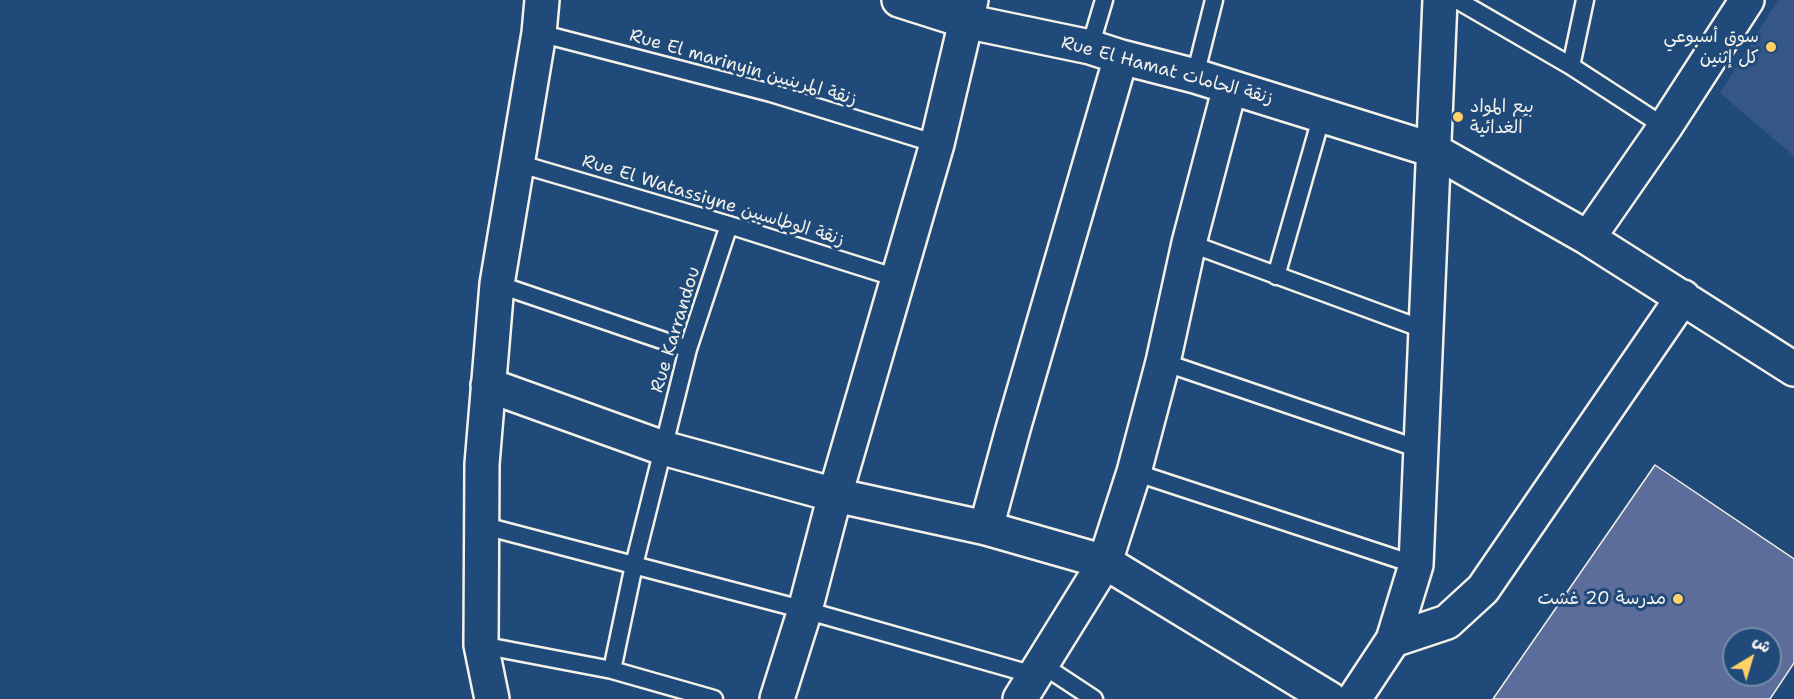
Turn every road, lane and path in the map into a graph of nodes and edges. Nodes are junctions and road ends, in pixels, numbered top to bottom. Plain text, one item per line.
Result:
1 (542, 0) edge
2 (899, 0) edge
3 (1104, 0) edge
4 (1214, 0) edge
5 (1440, 0) edge
6 (1457, 0) edge
7 (1585, 0) edge
8 (1747, 0) edge
9 (968, 10) edge
10 (539, 33) junction
11 (1090, 47) junction
12 (1121, 57) junction
13 (1571, 66) junction
14 (1195, 76) junction
15 (1230, 87) junction
16 (1322, 115) junction
17 (1665, 127) junction
18 (937, 144) junction
19 (1433, 150) junction
20 (518, 163) junction
21 (729, 225) junction
22 (1588, 238) junction
23 (1189, 243) junction
24 (1276, 276) junction
25 (897, 278) junction
26 (497, 284) junction
27 (1683, 297) junction
28 (1428, 331) junction
29 (688, 349) junction
30 (1163, 362) junction
31 (1794, 369) edge
32 (488, 385) junction
33 (663, 448) junction
34 (1422, 450) junction
35 (1134, 472) junction
36 (835, 495) junction
37 (481, 525) junction
38 (986, 528) junction
39 (1106, 562) junction
40 (634, 565) junction
41 (1416, 565) junction
42 (805, 610) junction
43 (1393, 640) junction
44 (481, 645) junction
45 (612, 670) junction
46 (1032, 679) edge
47 (492, 699) edge
48 (714, 699) edge
49 (777, 699) edge
50 (1094, 699) edge
51 (1330, 699) edge
52 (1354, 699) edge

1 - 10 street
2 - 9 street, Rue El Hamat زنقة الحامات
3 - 11 lane
4 - 14 lane
5 - 19 street
6 - 13 lane
7 - 13 lane
8 - 17 street
9 - 11 street, Rue El Hamat زنقة الحامات
9 - 18 street
10 - 18 lane, Rue El marinyin زنقة المرينيين
10 - 20 street
11 - 12 street, Rue El Hamat زنقة الحامات
12 - 14 street, Rue El Hamat زنقة الحامات
12 - 38 street
13 - 17 lane
14 - 15 street, Rue El Hamat زنقة الحامات
15 - 16 street, Rue El Hamat زنقة الحامات
15 - 23 street
16 - 19 street, Rue El Hamat زنقة الحامات
16 - 24 lane
17 - 22 street
18 - 25 street
19 - 22 street, Rue El Hamat زنقة الحامات
19 - 28 street
20 - 21 lane, Rue El Watassiyne زنقة الوطاسيين
20 - 26 street
21 - 25 lane, Rue El Watassiyne زنقة الوطاسيين
21 - 29 lane, Rue Karrandou
22 - 27 street, Rue El Hamat زنقة الحامات
23 - 24 lane
23 - 30 street
24 - 28 lane
25 - 36 street
26 - 29 lane
26 - 32 street
27 - 31 street, Rue El Hamat زنقة الحامات
27 - 43 street
28 - 34 street
29 - 33 lane, Rue Karrandou
30 - 34 lane
30 - 35 street
32 - 33 street
32 - 37 street
33 - 36 street
33 - 40 lane, Rue Karrandou
34 - 41 street
35 - 39 street
35 - 41 lane
36 - 38 street
36 - 42 street
37 - 40 lane
37 - 44 street
38 - 39 street
39 - 46 street
39 - 51 street
40 - 42 lane
40 - 45 lane, Rue Karrandou
41 - 43 street
42 - 46 lane
42 - 49 street
43 - 52 street
44 - 45 lane
44 - 47 street
45 - 48 lane
46 - 50 lane

